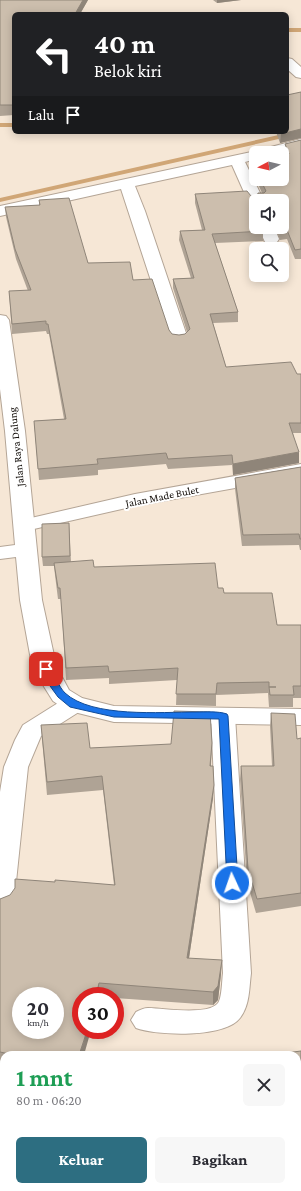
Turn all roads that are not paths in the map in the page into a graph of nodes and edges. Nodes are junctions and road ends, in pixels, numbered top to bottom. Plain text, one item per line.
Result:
1 (289, 64) edge
2 (301, 74) edge
3 (301, 143) edge
4 (289, 146) edge
5 (249, 156) edge
6 (237, 160) junction
7 (126, 184) junction
8 (252, 194) edge
9 (0, 211) edge
10 (0, 320) edge
11 (179, 339) edge
12 (301, 470) edge
13 (25, 525) junction
14 (25, 550) junction
15 (0, 553) edge
16 (74, 704) junction
17 (224, 716) junction
18 (301, 717) edge
19 (8, 768) edge
20 (0, 901) edge
21 (146, 1020) dead end

1 - 2 street
3 - 4 street
5 - 6 street
6 - 7 street
6 - 8 street
7 - 9 street
7 - 11 street
10 - 13 street, Jalan Raya Dalung
12 - 13 street, Jalan Made Bulet
13 - 14 street, Jalan Raya Dalung
14 - 15 street
14 - 16 street, Jalan Raya Dalung
16 - 17 street
16 - 19 street
17 - 18 street
17 - 21 street
19 - 20 street

